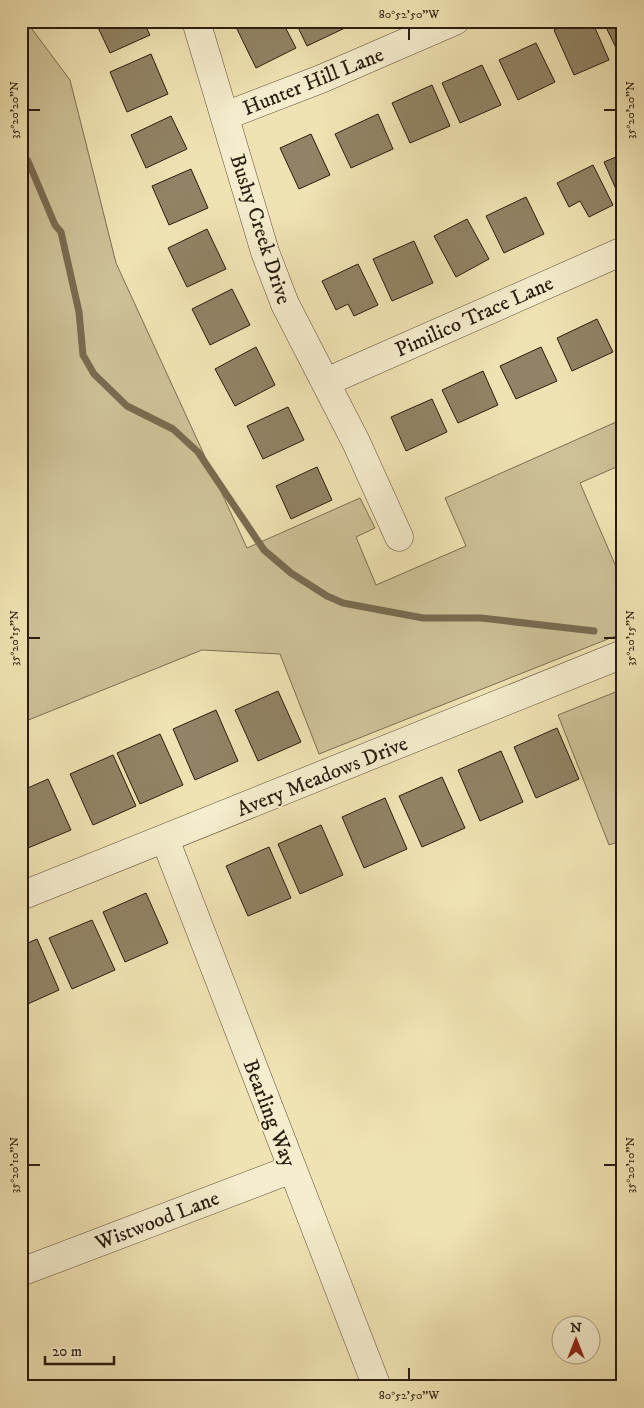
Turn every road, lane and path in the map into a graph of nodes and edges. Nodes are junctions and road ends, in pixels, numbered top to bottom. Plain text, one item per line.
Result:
1 (196, 21) edge
2 (455, 21) edge
3 (225, 116) junction
4 (623, 251) edge
5 (326, 382) junction
6 (399, 537) dead end
7 (623, 654) edge
8 (165, 839) junction
9 (21, 896) edge
10 (292, 1169) junction
11 (21, 1272) edge
12 (377, 1387) edge

1 - 3 street, Bushy Creek Drive
2 - 3 street, Hunter Hill Lane
3 - 5 street, Bushy Creek Drive
4 - 5 street, Pimilico Trace Lane
5 - 6 street, Bushy Creek Drive
7 - 8 street, Avery Meadows Drive
8 - 9 street, Avery Meadows Drive
8 - 10 street, Bearling Way
10 - 11 street, Wistwood Lane
10 - 12 street, Bearling Way

